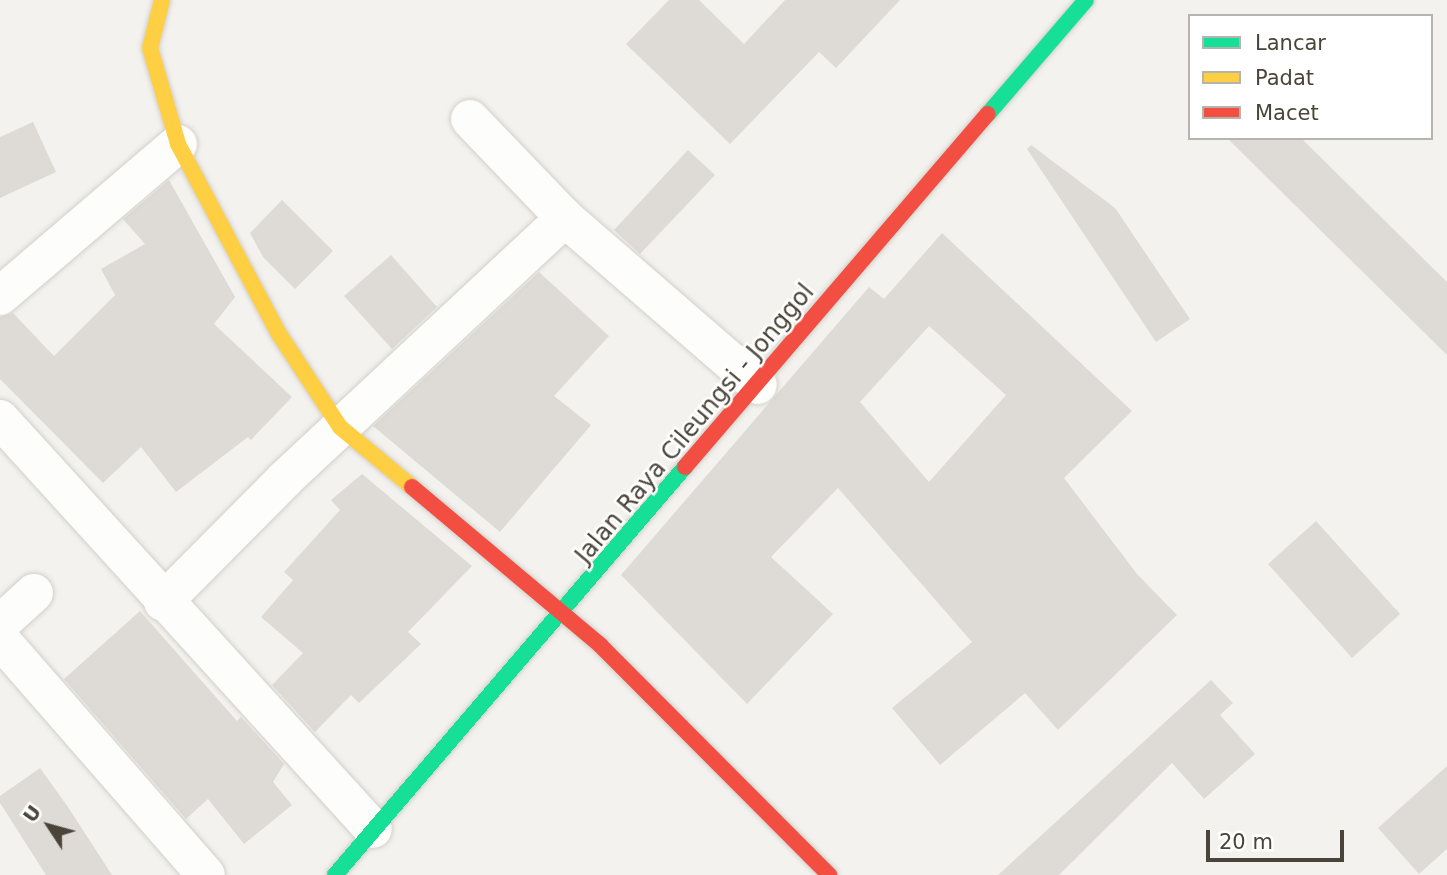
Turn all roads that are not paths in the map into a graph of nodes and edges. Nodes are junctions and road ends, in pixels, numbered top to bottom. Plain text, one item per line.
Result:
1 (162, 0) edge
2 (1086, 0) edge
3 (470, 119) dead end
4 (178, 144) junction
5 (565, 218) junction
6 (0, 296) edge
7 (758, 385) junction
8 (0, 419) edge
9 (340, 427) junction
10 (34, 593) dead end
11 (163, 602) junction
12 (563, 614) junction
13 (0, 624) edge
14 (0, 639) edge
15 (373, 829) junction
16 (206, 875) edge
17 (335, 875) edge
18 (829, 875) edge

1 - 4 main road
2 - 7 main road, Jalan Raya Cileungsi - Jonggol
3 - 5 street
4 - 6 street
4 - 9 main road
5 - 7 street
5 - 9 street
7 - 12 main road, Jalan Raya Cileungsi - Jonggol
8 - 11 street
9 - 11 street
9 - 12 main road
10 - 13 street
11 - 15 street
12 - 15 main road, Jalan Raya Cileungsi - Jonggol
12 - 18 main road
14 - 16 street
15 - 17 main road, Jalan Raya Cileungsi - Jonggol

